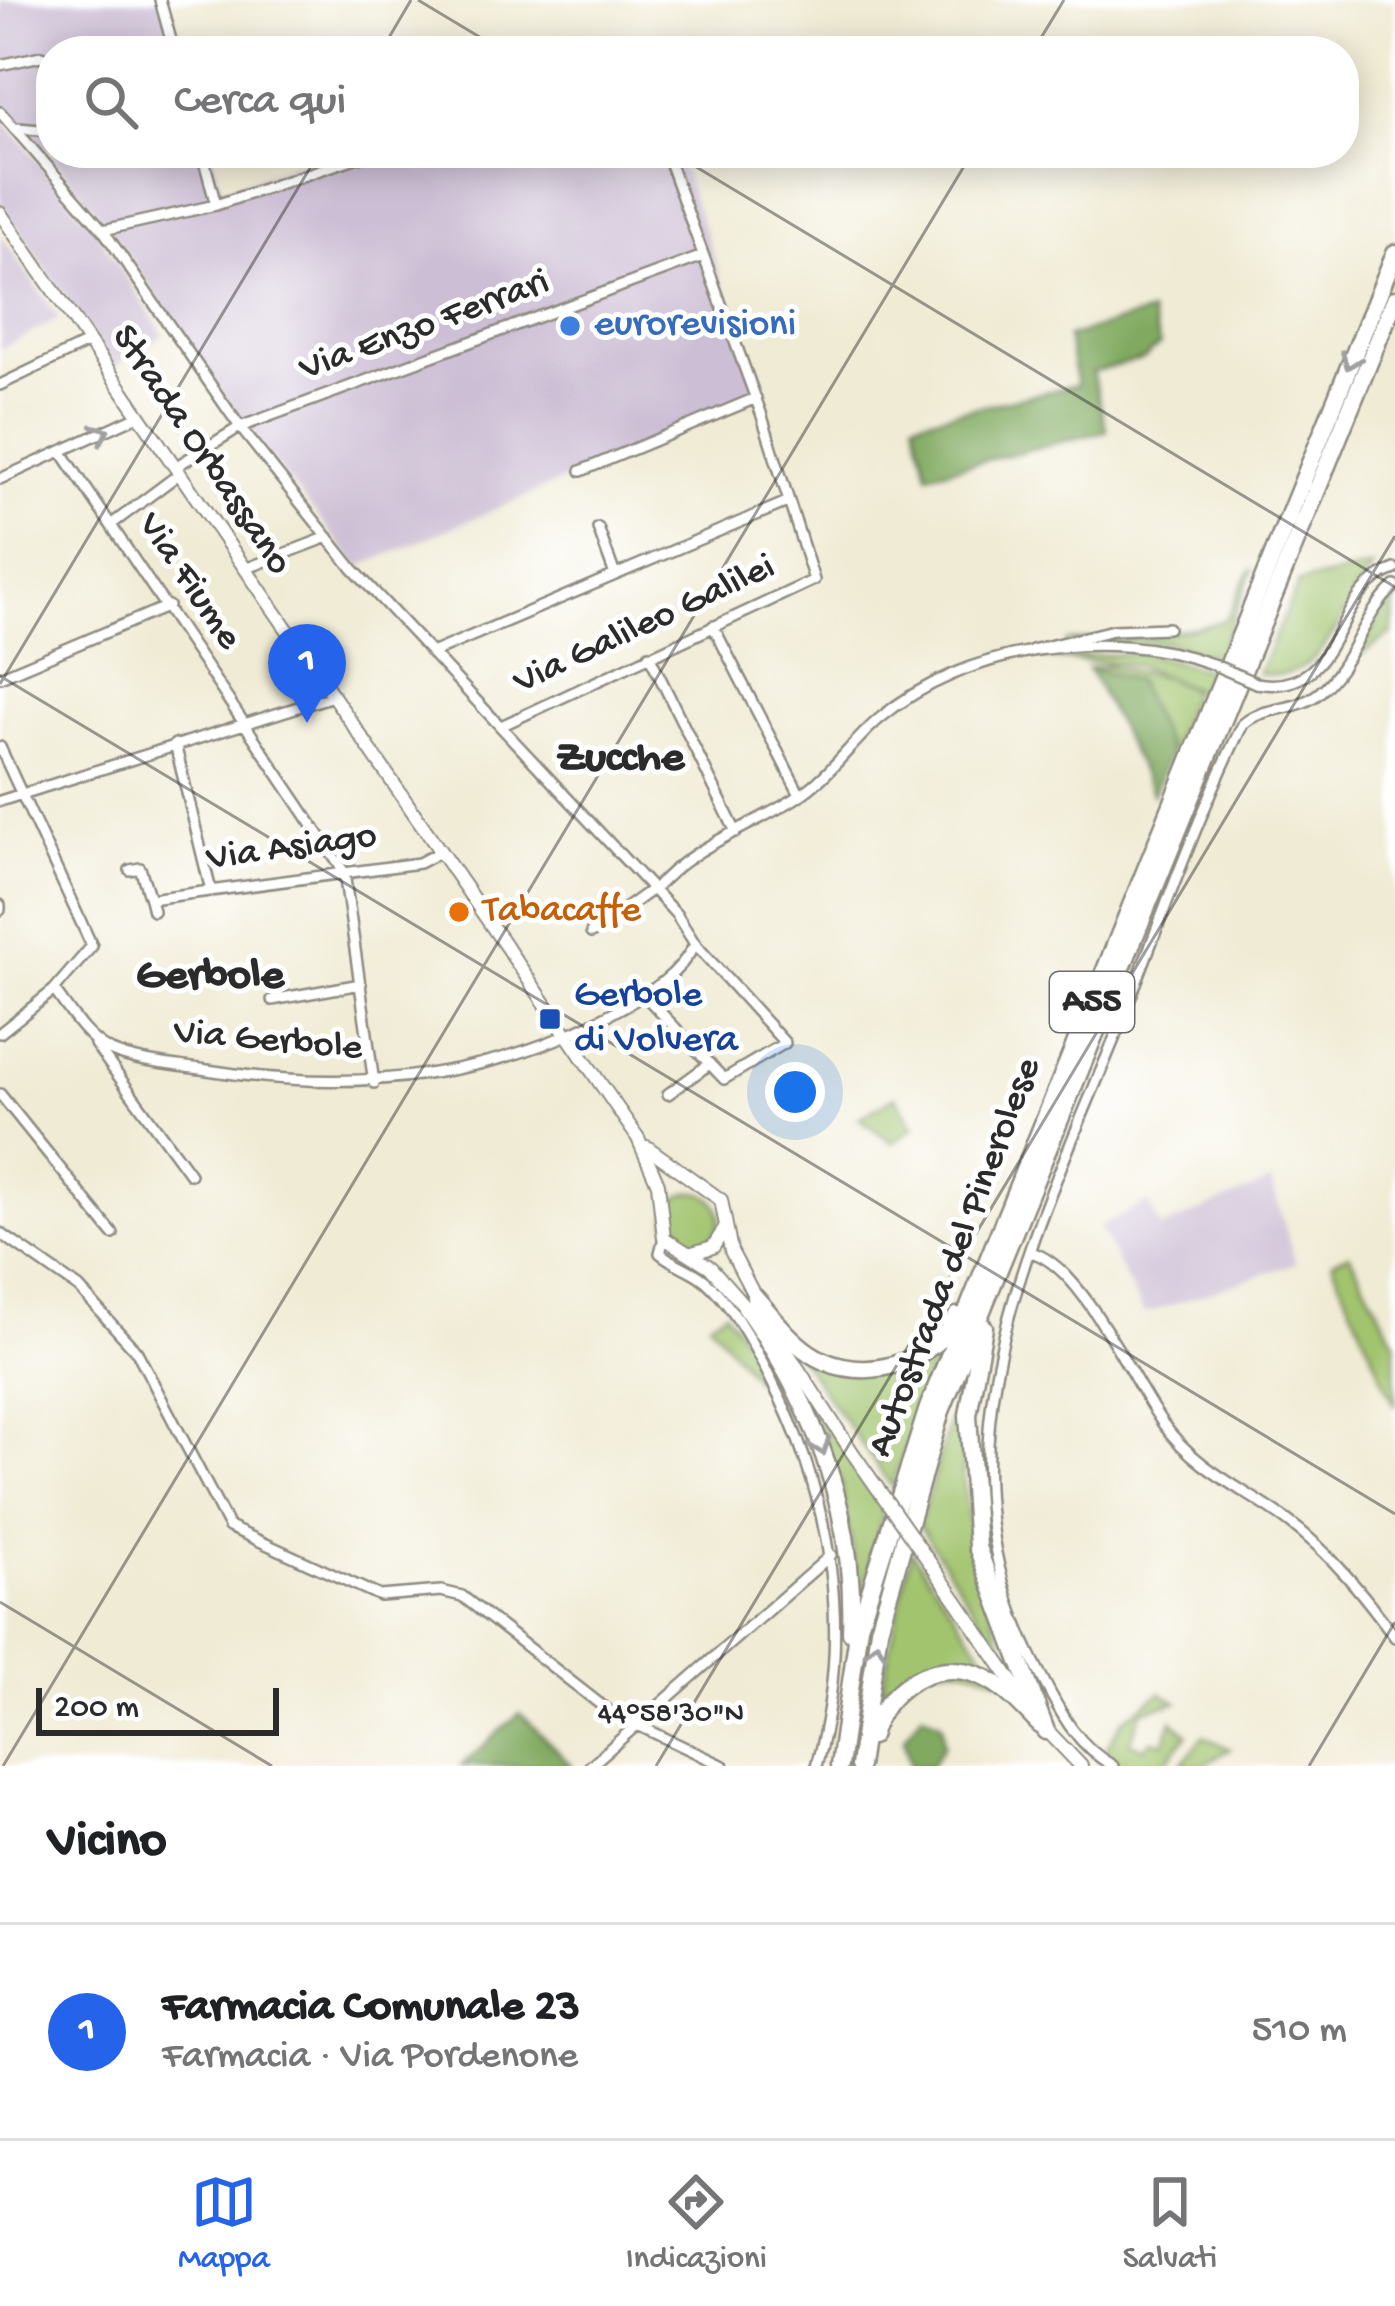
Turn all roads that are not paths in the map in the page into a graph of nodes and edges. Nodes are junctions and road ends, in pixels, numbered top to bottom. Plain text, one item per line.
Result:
1 (160, 0) edge
2 (170, 36) edge
3 (36, 57) edge
4 (0, 65) edge
5 (0, 112) edge
6 (13, 126) junction
7 (36, 129) edge
8 (36, 150) edge
9 (52, 168) edge
10 (206, 168) edge
11 (326, 168) edge
12 (671, 168) edge
13 (216, 205) junction
14 (0, 213) edge
15 (103, 230) junction
16 (1395, 253) edge
17 (703, 256) junction
18 (1395, 299) edge
19 (88, 341) junction
20 (0, 386) edge
21 (756, 398) junction
22 (140, 415) junction
23 (240, 427) junction
24 (61, 451) junction
25 (177, 470) junction
26 (581, 471) dead end
27 (0, 479) edge
28 (787, 502) junction
29 (112, 524) junction
30 (598, 528) dead end
31 (328, 537) junction
32 (1395, 568) edge
33 (245, 569) junction
34 (615, 575) junction
35 (1395, 586) edge
36 (168, 606) junction
37 (713, 626) junction
38 (1168, 628) dead end
39 (434, 652) junction
40 (1022, 654) junction
41 (649, 655) junction
42 (0, 677) edge
43 (333, 697) junction
44 (246, 721) junction
45 (501, 726) junction
46 (175, 744) junction
47 (0, 747) edge
48 (21, 791) junction
49 (800, 795) junction
50 (0, 801) edge
51 (736, 832) junction
52 (440, 852) junction
53 (130, 870) dead end
54 (344, 872) junction
55 (211, 891) junction
56 (652, 891) junction
57 (150, 898) junction
58 (153, 911) dead end
59 (591, 933) dead end
60 (695, 944) junction
61 (361, 984) junction
62 (54, 990) junction
63 (644, 995) junction
64 (272, 1000) dead end
65 (2, 1026) edge
66 (568, 1038) junction
67 (92, 1039) junction
68 (707, 1066) junction
69 (374, 1083) junction
70 (0, 1094) edge
71 (668, 1094) dead end
72 (638, 1138) junction
73 (190, 1174) dead end
74 (695, 1185) junction
75 (661, 1206) junction
76 (725, 1228) junction
77 (1016, 1231) junction
78 (0, 1233) edge
79 (113, 1234) dead end
80 (996, 1234) junction
81 (664, 1238) junction
82 (1030, 1252) junction
83 (692, 1253) junction
84 (751, 1303) junction
85 (830, 1555) junction
86 (1395, 1637) edge
87 (634, 1726) junction
88 (1049, 1735) junction
89 (590, 1766) edge
90 (724, 1766) edge
91 (816, 1766) edge
92 (838, 1766) edge
93 (861, 1766) edge
94 (1061, 1766) edge
95 (1081, 1766) edge
96 (1113, 1766) edge

1 - 2 street
3 - 4 street
5 - 6 street
6 - 7 street
6 - 8 street
9 - 15 street
10 - 13 street
11 - 13 street
12 - 17 street
13 - 15 street
14 - 19 main road, Strada Orbassano
15 - 23 street
16 -> 80 highway, Autostrada del Pinerolese / A55
17 - 21 street
17 - 23 street, Via Enzo Ferrari
18 - 77 highway, Autostrada del Pinerolese / A55
19 - 20 street
19 - 22 main road, Strada Orbassano
21 - 26 street
21 - 28 street
24 -> 22 street
22 - 25 main road, Strada Orbassano
23 - 25 street, Via Enzo Ferrari
23 - 31 street
24 - 27 street
24 - 29 street, Via Fiume
25 - 29 street, Via Enzo Ferrari
25 - 33 main road, Strada Orbassano
28 - 34 street
28 - 37 street, Via Galileo Galilei
29 - 36 street, Via Fiume
30 - 34 street
31 - 33 street
31 - 39 street
32 - 40 street, bridge
33 - 43 main road, Strada Orbassano
34 - 39 street
35 - 82 street
36 - 42 street
36 - 44 street, Via Fiume
37 - 41 street, Via Galileo Galilei
37 - 49 street
38 - 40 street
39 - 45 street
40 - 49 street
41 - 45 street, Via Galileo Galilei
41 - 51 street
43 - 44 street
43 - 52 main road, Strada Orbassano
44 - 46 street
44 - 54 street, Via Fiume
45 - 56 street
46 - 48 street
46 - 55 street
47 - 48 street
48 - 50 street
48 - 62 street
49 - 51 street
51 - 56 street
52 - 54 street, Via Asiago
52 - 66 main road, Strada Orbassano
53 - 57 street
54 - 55 street, Via Asiago
54 - 61 street, Via Fiume
55 - 57 street, Via Asiago
56 - 59 street
56 - 60 street
57 - 58 street
60 - 63 street, Via Gerbole
60 - 68 street
61 - 64 street
61 - 69 street, Via Fiume
62 - 65 street
62 - 67 street
63 - 66 street, Via Gerbole
63 - 68 street
66 - 69 street, Via Gerbole
66 - 72 main road, Strada Orbassano
67 - 69 street, Via Gerbole
67 - 73 street
68 - 71 street
70 - 79 street
72 - 74 main road, Strada Orbassano
72 - 75 main road, Strada Orbassano
74 - 75 main road
74 - 76 main road, Strada Orbassano
75 - 81 main road, Strada Orbassano
76 - 83 main road
76 - 84 main road, Strada Orbassano
77 - 88 highway
93 -> 77 highway, Autostrada del Pinerolese / A55
78 - 87 street
80 - 84 highway
80 - 92 highway, Autostrada del Pinerolese / A55
81 - 83 main road, Strada Orbassano
81 - 85 street
82 - 86 street
82 - 96 street
83 - 84 main road, Strada Orbassano
84 - 88 main road, Strada Orbassano, bridge
84 -> 92 highway
85 - 87 street
85 - 91 street
87 - 89 street
87 - 90 street
88 - 93 highway
88 - 94 main road, Strada Orbassano
88 - 95 main road, Strada Orbassano

